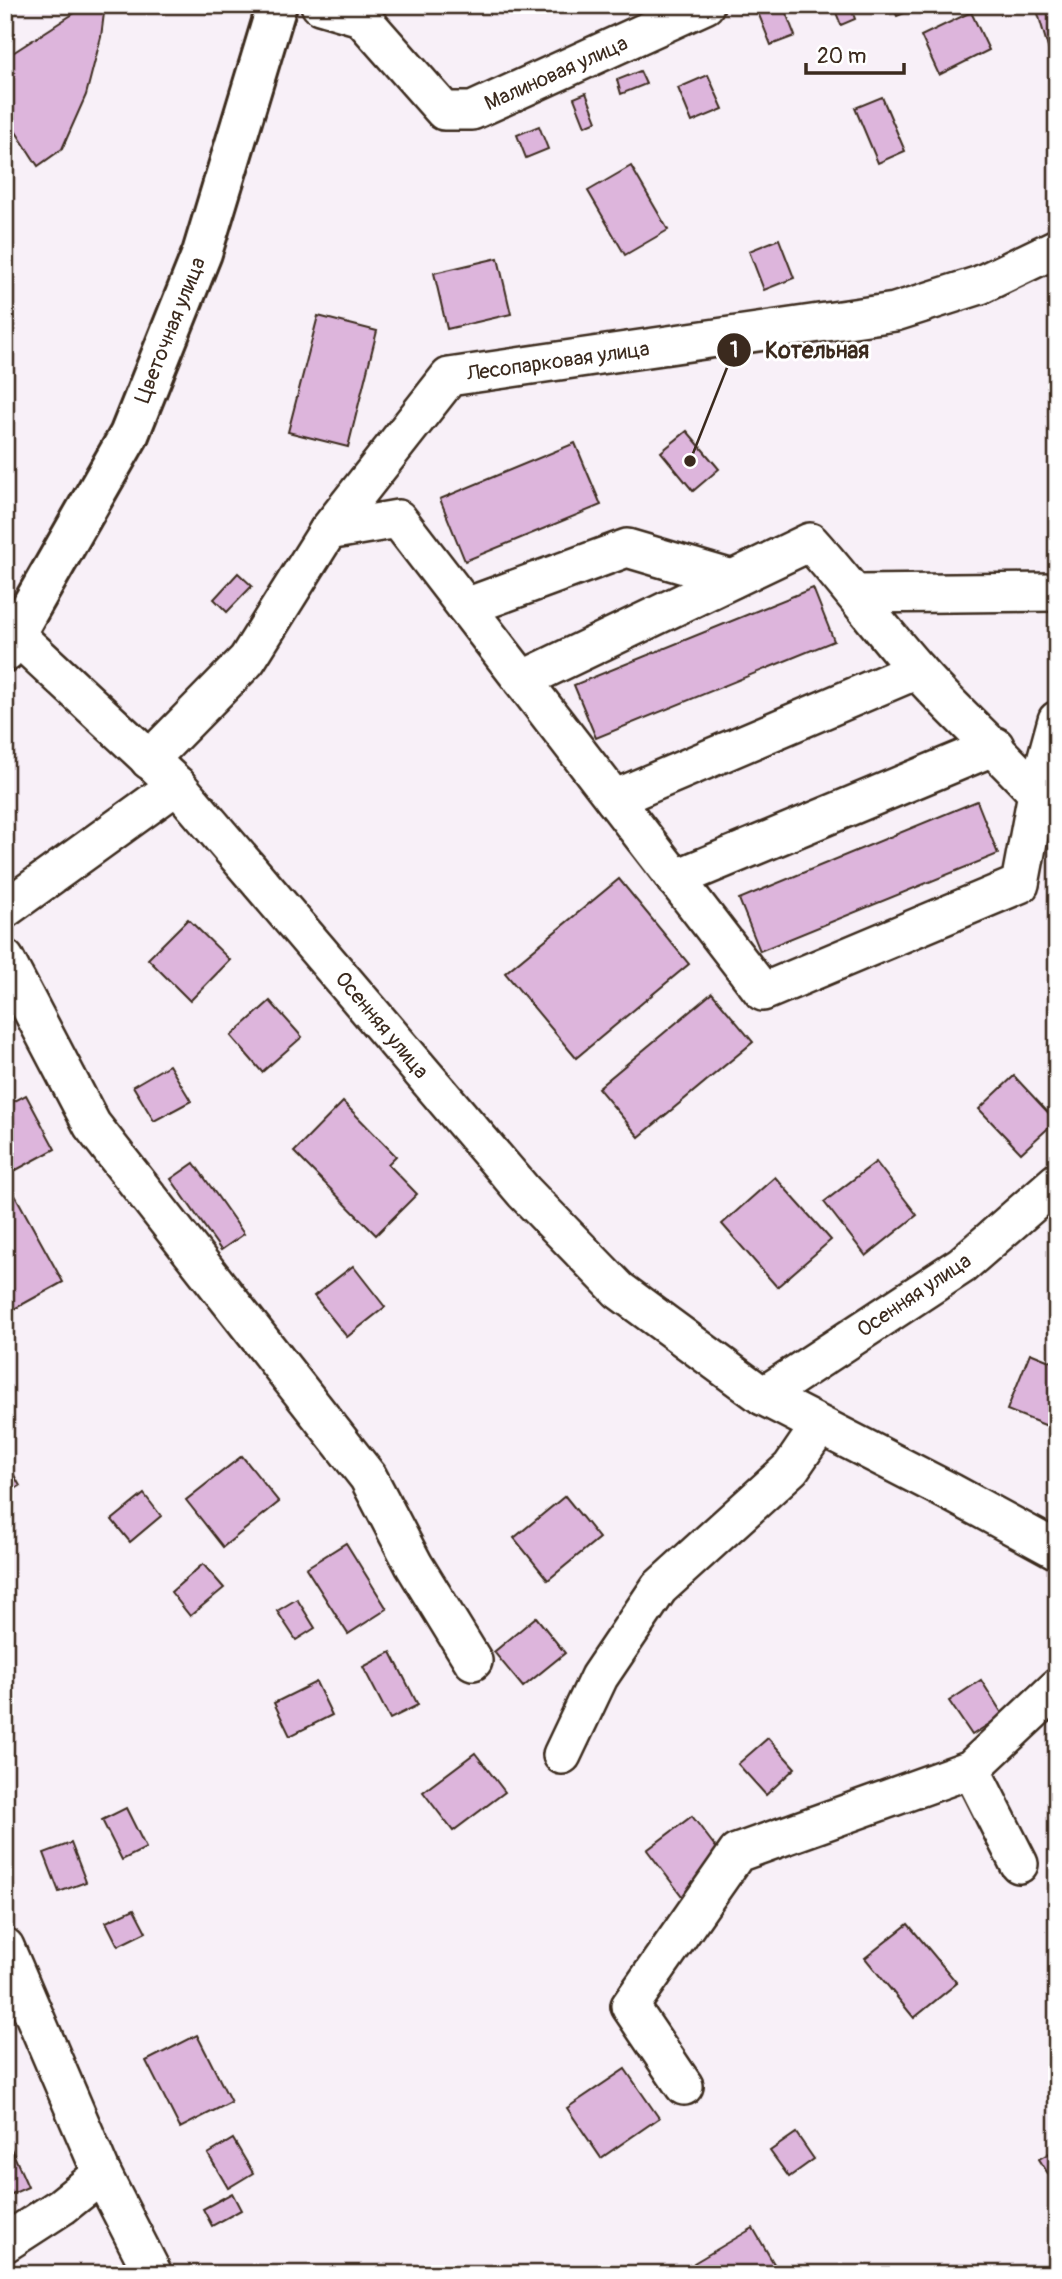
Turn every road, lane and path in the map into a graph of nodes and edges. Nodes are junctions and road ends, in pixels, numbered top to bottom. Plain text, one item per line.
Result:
1 (276, 5) edge
2 (320, 5) edge
3 (705, 5) edge
4 (1052, 260) edge
5 (328, 531) junction
6 (732, 579) junction
7 (1057, 592) edge
8 (857, 594) junction
9 (466, 607) junction
10 (9, 638) edge
11 (917, 670) junction
12 (522, 680) junction
13 (1057, 719) edge
14 (995, 746) junction
15 (149, 760) junction
16 (177, 785) junction
17 (1037, 793) junction
18 (614, 799) junction
19 (675, 879) junction
20 (5, 909) edge
21 (5, 959) edge
22 (1057, 1182) edge
23 (762, 1396) junction
24 (819, 1427) junction
25 (1057, 1550) edge
26 (473, 1661) dead end
27 (1057, 1688) edge
28 (562, 1755) dead end
29 (971, 1769) junction
30 (1019, 1864) dead end
31 (5, 1947) edge
32 (684, 2086) dead end
33 (102, 2174) junction
34 (5, 2243) edge
35 (153, 2274) edge

1 - 10 main road, Цветочная улица
2 - 3 street, Малиновая улица
4 - 5 street, Лесопарковая улица
5 - 9 street
5 - 15 street, Лесопарковая улица
6 - 8 street
6 - 9 street
6 - 12 street
7 - 8 street
8 - 11 street
9 - 12 street
10 - 15 street, Осенняя улица
11 - 14 street
11 - 18 street
12 - 18 street
13 - 17 street
14 - 17 street
14 - 19 street
15 - 16 street, Осенняя улица
16 - 20 street
16 - 23 street, Осенняя улица
17 - 19 street
18 - 19 street
21 - 26 street
22 - 23 street, Осенняя улица
23 - 24 street, Осенняя улица
24 - 25 street, Осенняя улица
24 - 28 street
27 - 29 street
29 - 30 street
29 - 32 street
31 - 33 street
33 - 34 street
33 - 35 street

